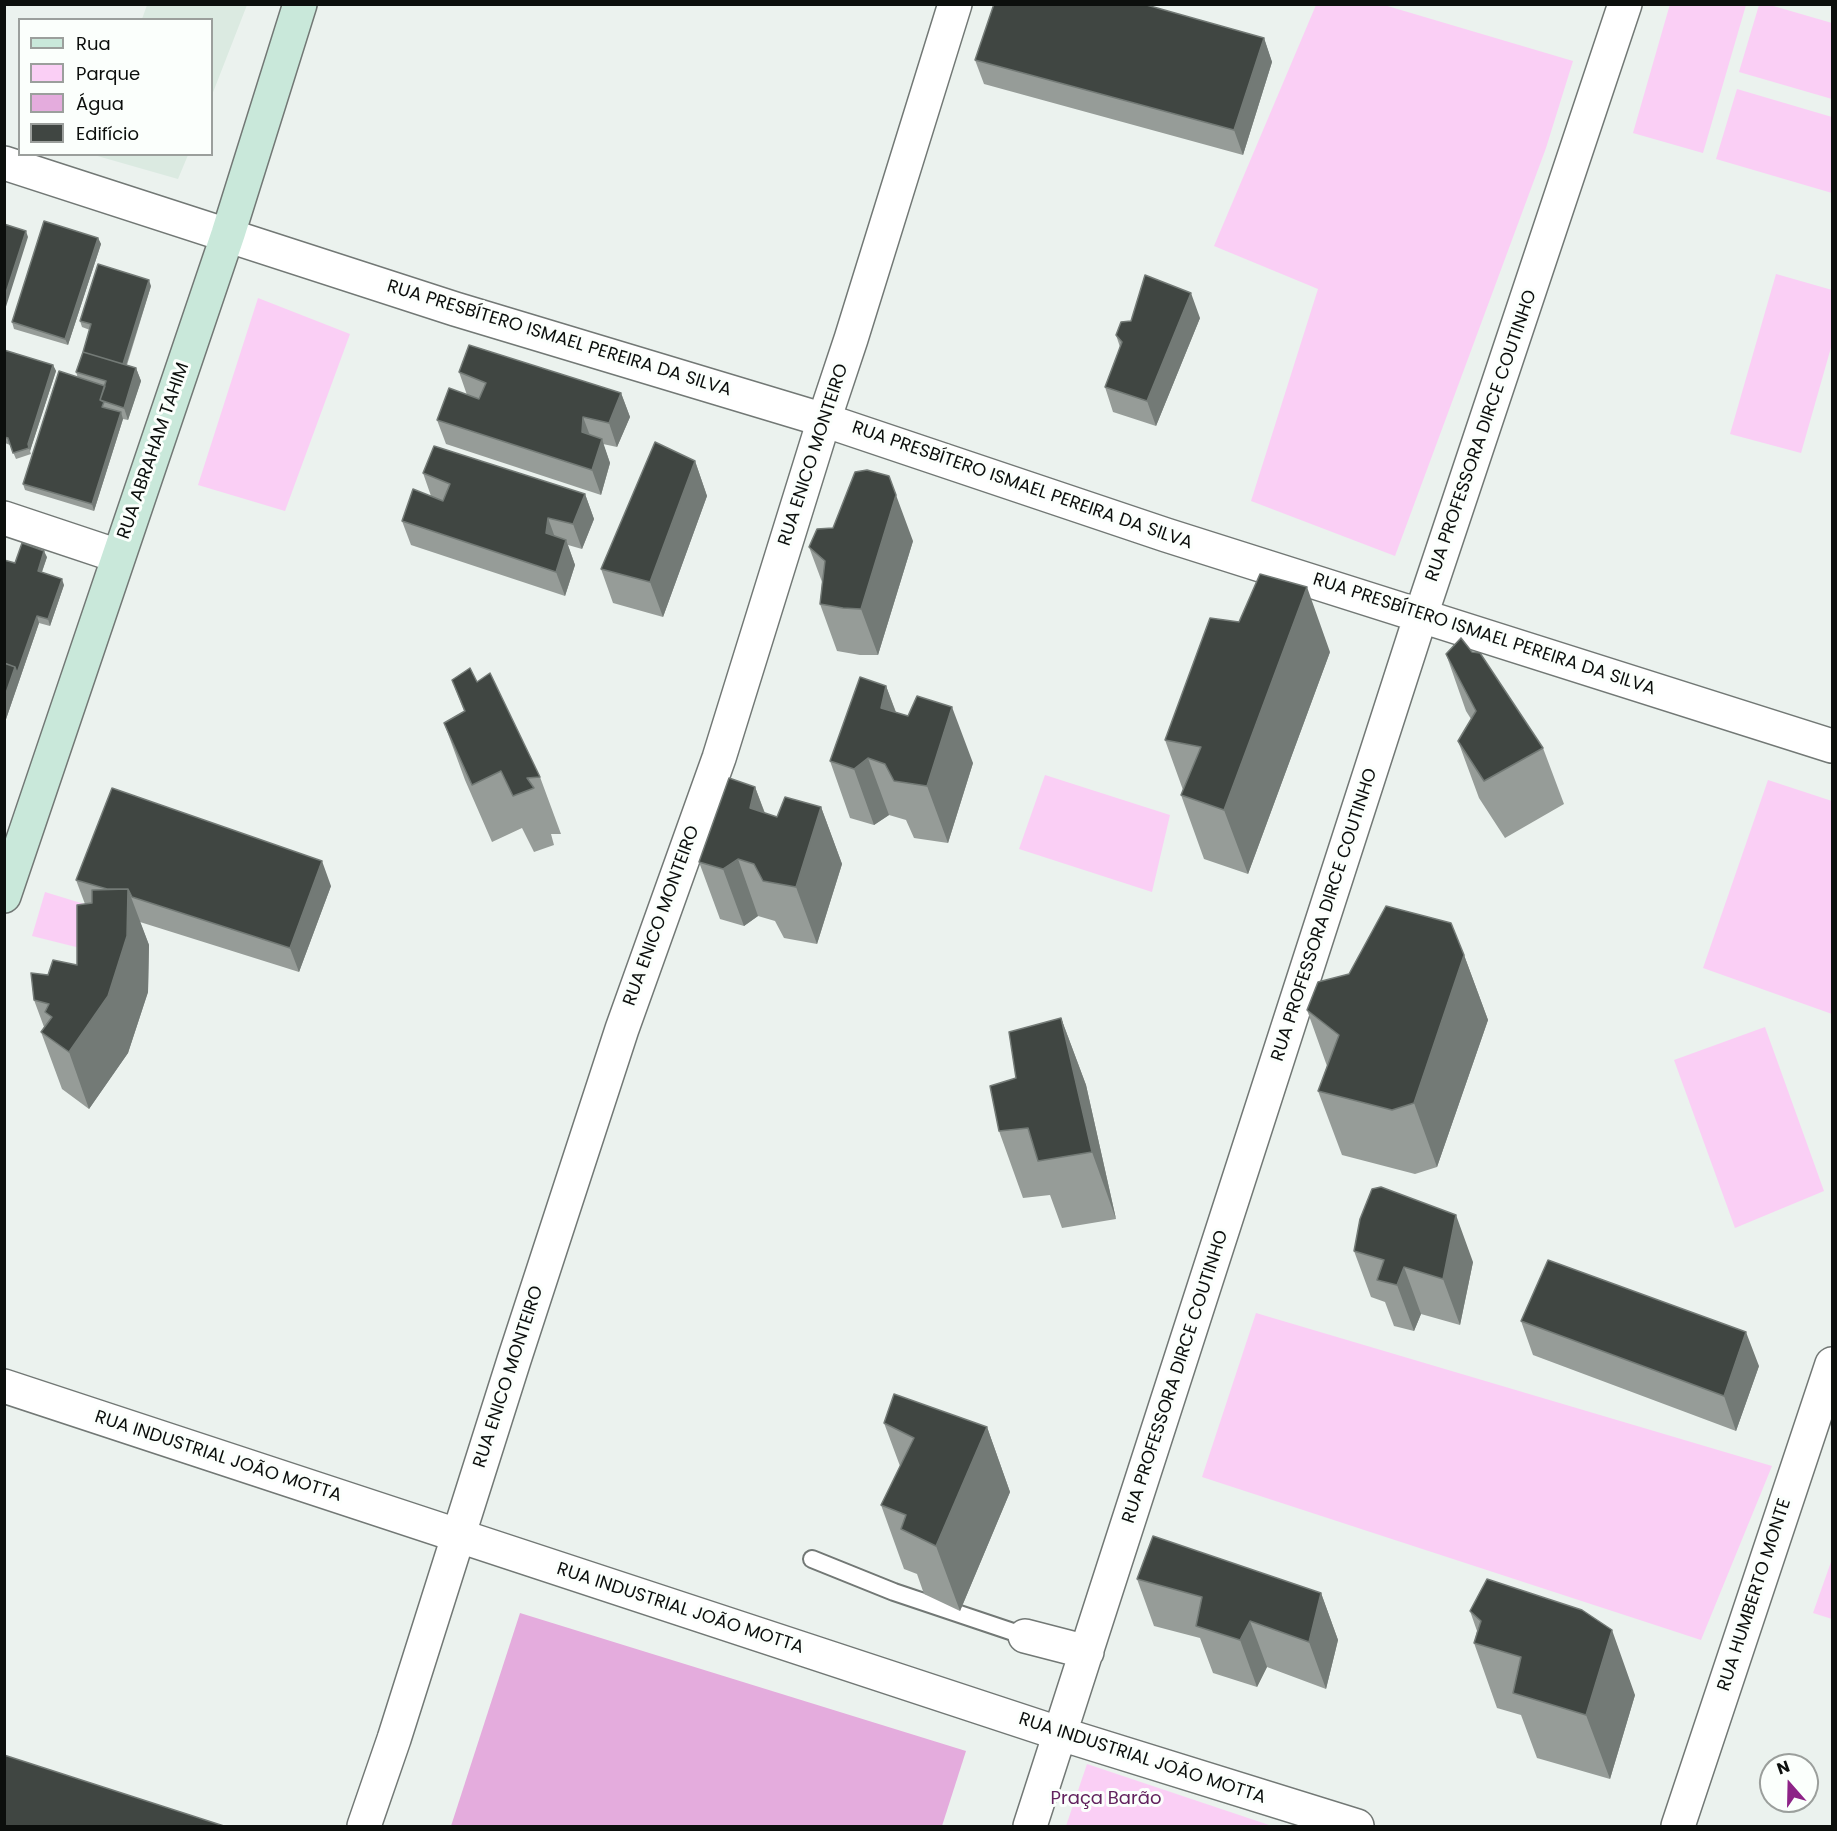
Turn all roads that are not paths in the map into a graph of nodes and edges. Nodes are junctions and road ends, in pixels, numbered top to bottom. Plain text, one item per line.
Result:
1 (300, 4) edge
2 (956, 4) edge
3 (1625, 4) edge
4 (4, 163) edge
5 (228, 234) junction
6 (824, 420) junction
7 (4, 518) edge
8 (118, 556) junction
9 (1421, 615) junction
10 (1833, 746) edge
11 (7, 880) edge
12 (1833, 1364) edge
13 (4, 1386) edge
14 (458, 1536) junction
15 (812, 1559) dead end
16 (1025, 1636) joint
17 (1087, 1652) junction
18 (1061, 1734) junction
19 (364, 1827) edge
20 (1030, 1827) edge
21 (1357, 1827) edge
22 (1678, 1827) edge

1 - 5 main road, RUA ABRAHAM TAHIM
2 - 6 street, RUA ENICO MONTEIRO
3 - 9 street, RUA PROFESSORA DIRCE COUTINHO
4 - 5 street, RUA PRESBÍTERO ISMAEL PEREIRA DA SILVA
5 - 6 street, RUA PRESBÍTERO ISMAEL PEREIRA DA SILVA
5 - 8 main road, RUA ABRAHAM TAHIM
6 - 9 street, RUA PRESBÍTERO ISMAEL PEREIRA DA SILVA
6 - 14 street, RUA ENICO MONTEIRO
7 - 8 street
8 - 11 main road, RUA ABRAHAM TAHIM
9 - 10 street, RUA PRESBÍTERO ISMAEL PEREIRA DA SILVA
9 - 17 street, RUA PROFESSORA DIRCE COUTINHO
12 - 22 street, RUA HUMBERTO MONTE
13 - 14 street, RUA INDUSTRIAL JOÃO MOTTA
14 - 18 street, RUA INDUSTRIAL JOÃO MOTTA
14 - 19 street, RUA ENICO MONTEIRO
15 - 16 lane
16 - 17 street
17 - 18 street, RUA PROFESSORA DIRCE COUTINHO
18 - 20 street, RUA PROFESSORA DIRCE COUTINHO
18 - 21 street, RUA INDUSTRIAL JOÃO MOTTA

